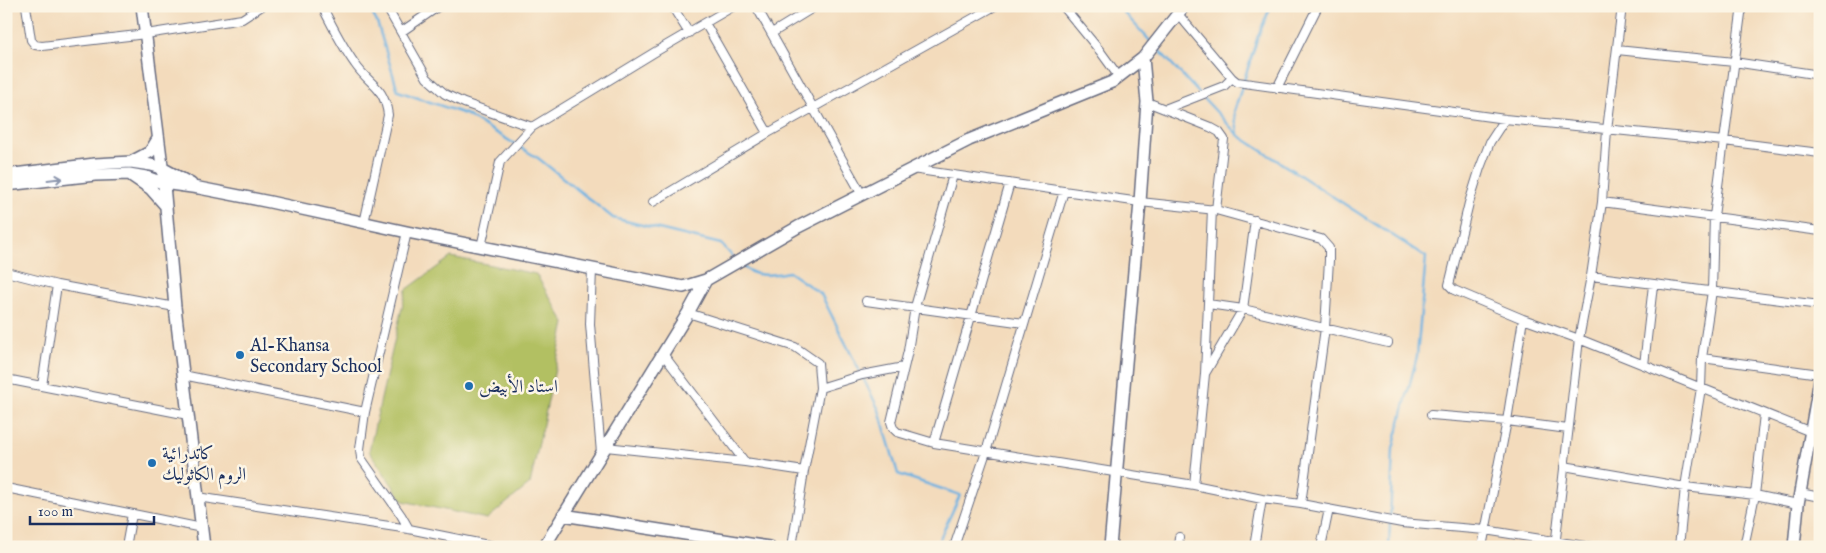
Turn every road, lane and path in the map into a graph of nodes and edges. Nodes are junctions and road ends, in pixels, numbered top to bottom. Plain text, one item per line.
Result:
1 (26, 6) edge
2 (142, 6) edge
3 (262, 6) edge
4 (322, 6) edge
5 (386, 6) edge
6 (439, 6) edge
7 (672, 6) edge
8 (734, 6) edge
9 (756, 6) edge
10 (816, 6) edge
11 (995, 6) edge
12 (1063, 6) edge
13 (1318, 6) edge
14 (1622, 6) edge
15 (1742, 6) edge
16 (1181, 10) edge
17 (705, 23) junction
18 (402, 32) junction
19 (689, 32) junction
20 (772, 32) junction
21 (146, 34) junction
22 (1617, 50) junction
23 (1146, 56) junction
24 (1734, 62) junction
25 (1820, 75) edge
26 (1119, 77) junction
27 (1234, 80) junction
28 (1277, 88) junction
29 (1147, 102) junction
30 (814, 108) junction
31 (1165, 109) junction
32 (1505, 119) junction
33 (532, 127) junction
34 (1607, 130) junction
35 (768, 133) junction
36 (158, 139) junction
37 (1724, 141) junction
38 (1820, 153) edge
39 (131, 162) junction
40 (162, 168) junction
41 (910, 169) junction
42 (129, 174) junction
43 (6, 175) edge
44 (954, 175) junction
45 (164, 183) junction
46 (1010, 183) junction
47 (6, 185) edge
48 (199, 188) junction
49 (1064, 191) junction
50 (861, 193) junction
51 (653, 202) dead end
52 (1140, 202) junction
53 (1602, 202) junction
54 (166, 206) junction
55 (1214, 210) junction
56 (1714, 216) junction
57 (1255, 220) junction
58 (364, 223) junction
59 (1820, 231) edge
60 (407, 232) junction
61 (481, 247) junction
62 (592, 269) junction
63 (6, 272) edge
64 (1591, 276) junction
65 (706, 280) junction
66 (57, 285) junction
67 (1654, 285) junction
68 (1712, 291) junction
69 (866, 301) dead end
70 (1208, 304) junction
71 (1820, 305) edge
72 (175, 306) junction
73 (915, 307) junction
74 (1243, 309) junction
75 (688, 313) junction
76 (971, 315) junction
77 (1523, 319) junction
78 (1024, 324) junction
79 (1325, 328) junction
80 (1579, 339) junction
81 (1388, 343) dead end
82 (663, 354) junction
83 (1702, 358) junction
84 (1644, 365) junction
85 (904, 367) junction
86 (1204, 374) junction
87 (1820, 374) edge
88 (184, 375) junction
89 (6, 379) edge
90 (1820, 379) edge
91 (42, 386) junction
92 (820, 388) junction
93 (1701, 388) junction
94 (365, 412) junction
95 (1764, 414) junction
96 (1431, 415) dead end
97 (188, 416) junction
98 (1507, 421) junction
99 (1568, 429) junction
100 (1815, 433) edge
101 (934, 443) junction
102 (604, 451) junction
103 (986, 452) junction
104 (745, 462) junction
105 (1564, 466) junction
106 (804, 471) junction
107 (1118, 473) junction
108 (1194, 485) junction
109 (1685, 487) junction
110 (6, 488) edge
111 (1755, 495) junction
112 (197, 497) junction
113 (1820, 497) edge
114 (1799, 498) junction
115 (1262, 499) junction
116 (1301, 504) junction
117 (1328, 509) junction
118 (132, 514) junction
119 (563, 516) junction
120 (202, 528) junction
121 (409, 529) junction
122 (1485, 530) junction
123 (1179, 537) dead end
124 (704, 542) edge
125 (1556, 544) edge
126 (126, 547) edge
127 (204, 547) edge
128 (498, 547) edge
129 (544, 547) edge
130 (769, 547) edge
131 (792, 547) edge
132 (954, 547) edge
133 (1110, 547) edge
134 (1178, 547) edge
135 (1254, 547) edge
136 (1322, 547) edge
137 (1482, 547) edge
138 (1591, 547) edge
139 (1679, 547) edge
140 (1744, 547) edge
141 (1794, 547) edge

1 - 21 street
2 - 21 main road
3 - 21 street
4 - 58 street
5 - 18 street
6 - 18 street
7 - 19 street
8 - 17 street
9 - 20 street
10 - 20 street
11 - 30 street
12 - 26 street
13 - 28 street
14 - 22 street
15 - 24 street
16 - 23 main road
16 - 27 street
17 - 19 street
17 - 35 street
18 - 33 street
19 - 33 street
20 - 30 street
21 - 36 main road
22 - 24 street
22 - 34 street
23 - 26 main road
23 - 29 main road
24 - 25 street
24 - 37 street
26 - 41 main road
27 - 28 street
27 - 31 street
28 - 32 street
29 - 31 street
29 - 52 main road
30 - 35 street
30 - 50 street
31 - 55 street
32 - 34 street
32 - 77 street
33 - 61 street
34 - 37 street
34 - 53 street
35 - 51 street
36 - 39 main road
36 - 40 main road
37 - 38 street
37 - 56 street
39 - 40 main road
39 - 43 main road
40 - 45 main road
40 - 48 main road
41 - 44 street
41 - 50 main road
42 - 45 main road
47 -> 42 main road
42 - 54 main road
44 - 46 street
44 - 73 street
45 - 48 main road
45 - 54 main road
46 - 49 street
46 - 76 street
48 - 58 main road
49 - 52 street
49 - 78 street
50 - 65 main road
52 - 55 street
52 - 107 main road
53 - 56 street
53 - 64 street
54 - 72 main road
55 - 57 street
55 - 70 street
56 - 59 street
56 - 68 street
57 - 74 street
57 - 79 street
58 - 60 main road
60 - 61 main road
60 - 94 street
61 - 62 main road
62 - 65 main road
62 - 102 street
63 - 66 street
64 - 67 street
64 - 80 street
65 - 75 main road
66 - 72 street
66 - 91 street
67 - 68 street
67 - 84 street
68 - 71 street
68 - 83 street
69 - 73 street
70 - 74 street
70 - 86 street
72 - 88 main road
73 - 76 street
73 - 85 street
74 - 79 street
74 - 86 street
75 - 82 main road
75 - 92 street
76 - 78 street
76 - 101 street
77 - 80 street
77 - 98 street
78 - 103 street
79 - 81 street
79 - 116 street
80 - 84 street
80 - 99 street
82 - 102 main road
82 - 104 street
83 - 87 street
83 - 93 street
84 - 93 street
85 - 92 street
85 - 101 street
86 - 108 street
88 - 94 street
88 - 97 main road
89 - 91 street
90 - 100 main road
91 - 97 street
92 - 106 street
93 - 95 street
93 - 109 street
94 - 121 street
95 - 100 street
95 - 111 street
96 - 98 street
97 - 112 main road
98 - 99 street
98 - 122 street
99 - 105 street
100 - 114 main road
101 - 103 street
102 - 104 street
102 - 119 main road
103 - 107 street
103 - 132 street
104 - 106 street
105 - 109 street
105 - 125 street
106 - 131 street
107 - 108 street
107 - 133 main road
108 - 115 street
109 - 111 street
109 - 139 street
110 - 118 street
111 - 114 street
111 - 140 street
112 - 120 main road
112 - 121 street
113 - 114 street
114 - 141 main road
115 - 116 street
115 - 135 street
116 - 117 street
117 - 122 street
117 - 136 street
118 - 120 street
118 - 126 street
119 - 124 main road
119 - 129 main road
120 - 127 main road
121 - 128 street
122 - 125 street
122 - 137 street
123 - 134 street
124 - 130 main road
125 - 138 street

